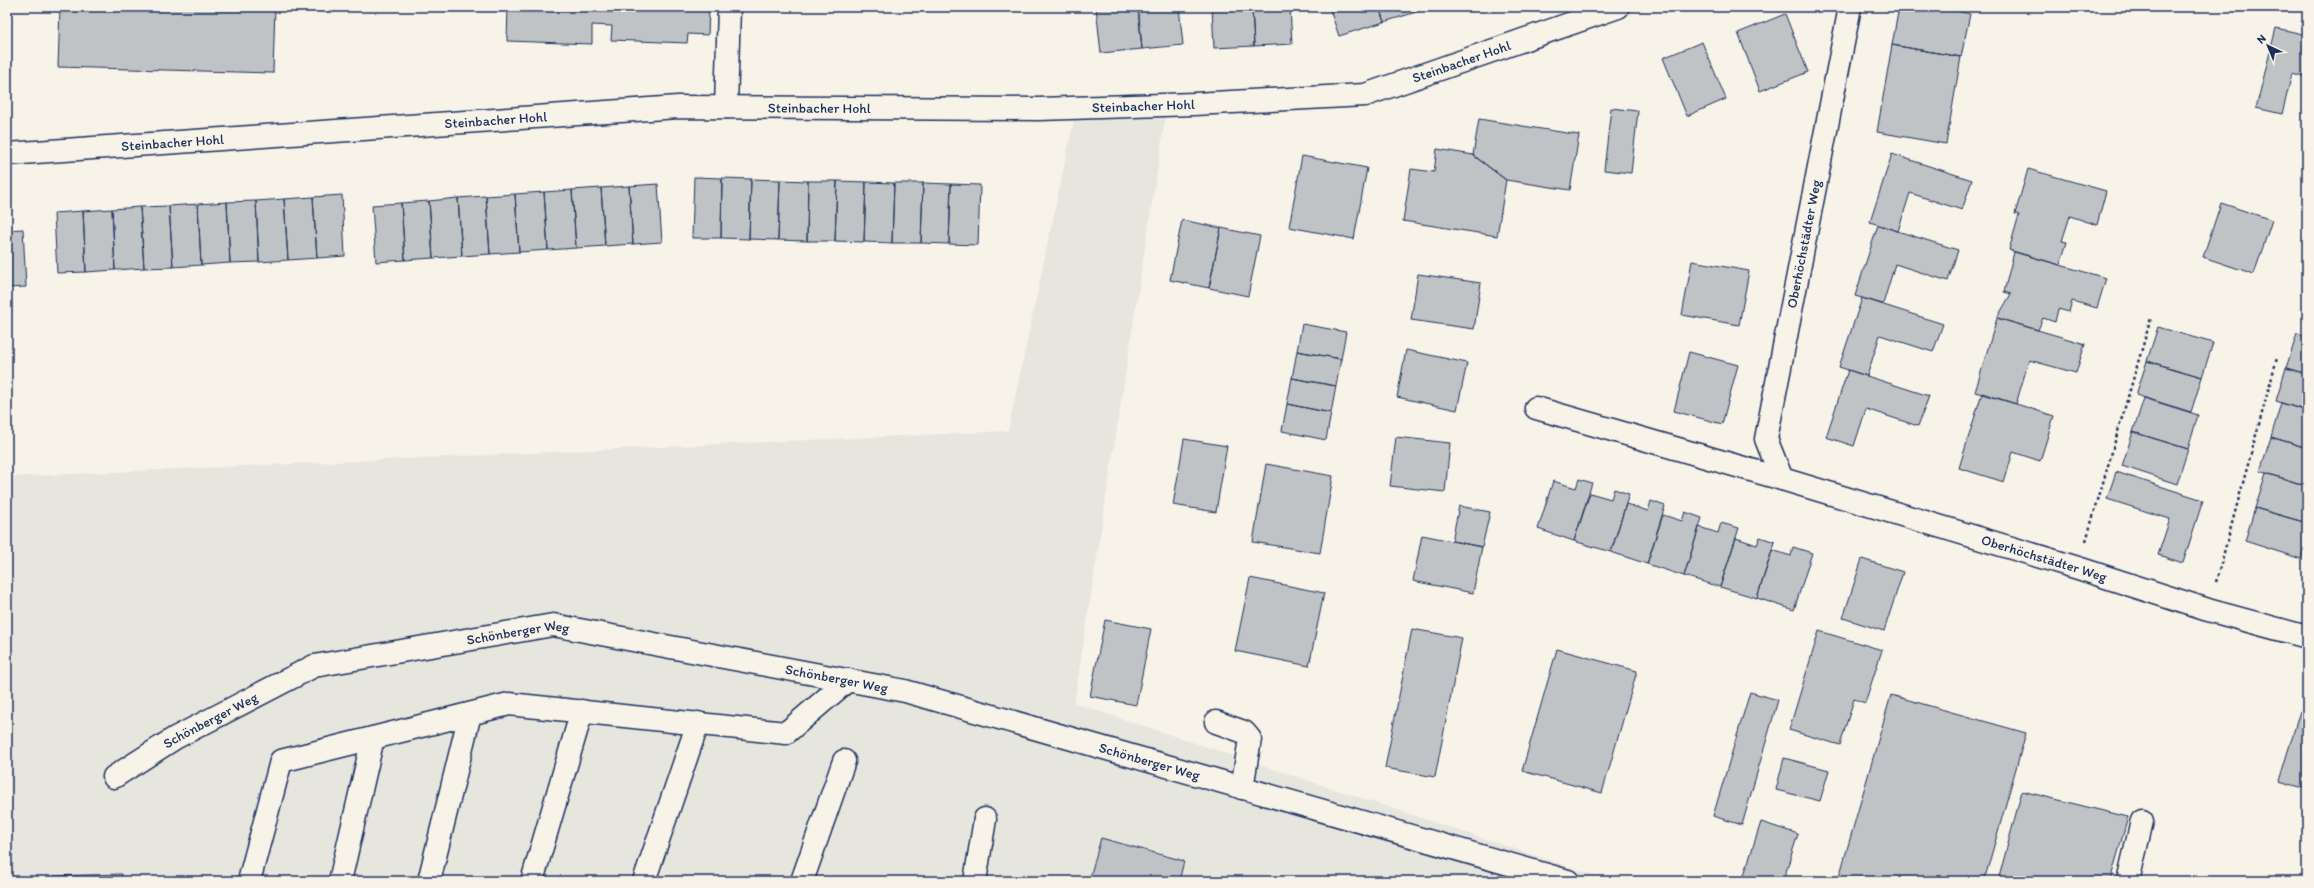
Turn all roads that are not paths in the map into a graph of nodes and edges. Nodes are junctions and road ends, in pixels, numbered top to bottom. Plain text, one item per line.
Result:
1 (729, 7) edge
2 (1618, 7) edge
3 (1850, 7) edge
4 (726, 107) junction
5 (7, 154) edge
6 (1536, 408) dead end
7 (1782, 479) junction
8 (2307, 637) edge
9 (848, 680) junction
10 (582, 712) junction
11 (470, 714) junction
12 (1216, 722) dead end
13 (698, 723) junction
14 (373, 738) junction
15 (844, 761) dead end
16 (114, 777) dead end
17 (1242, 788) junction
18 (985, 820) dead end
19 (2142, 821) dead end
20 (1554, 879) edge
21 (249, 881) edge
22 (340, 881) edge
23 (429, 881) edge
24 (532, 881) edge
25 (644, 881) edge
26 (802, 881) edge
27 (975, 881) edge
28 (2128, 881) edge

1 - 4 street
2 - 4 street, Steinbacher Hohl
3 - 7 street, Oberhöchstädter Weg
4 - 5 street, Steinbacher Hohl
6 - 7 street, Oberhöchstädter Weg
7 - 8 street, Oberhöchstädter Weg
9 - 13 street
9 - 16 street, Schönberger Weg
9 - 17 street, Schönberger Weg
10 - 11 street
10 - 13 street
10 - 24 street
11 - 14 street
11 - 23 street
12 - 17 street
13 - 25 street
14 - 21 street
14 - 22 street
15 - 26 street
17 - 20 street, Schönberger Weg
18 - 27 street
19 - 28 street

